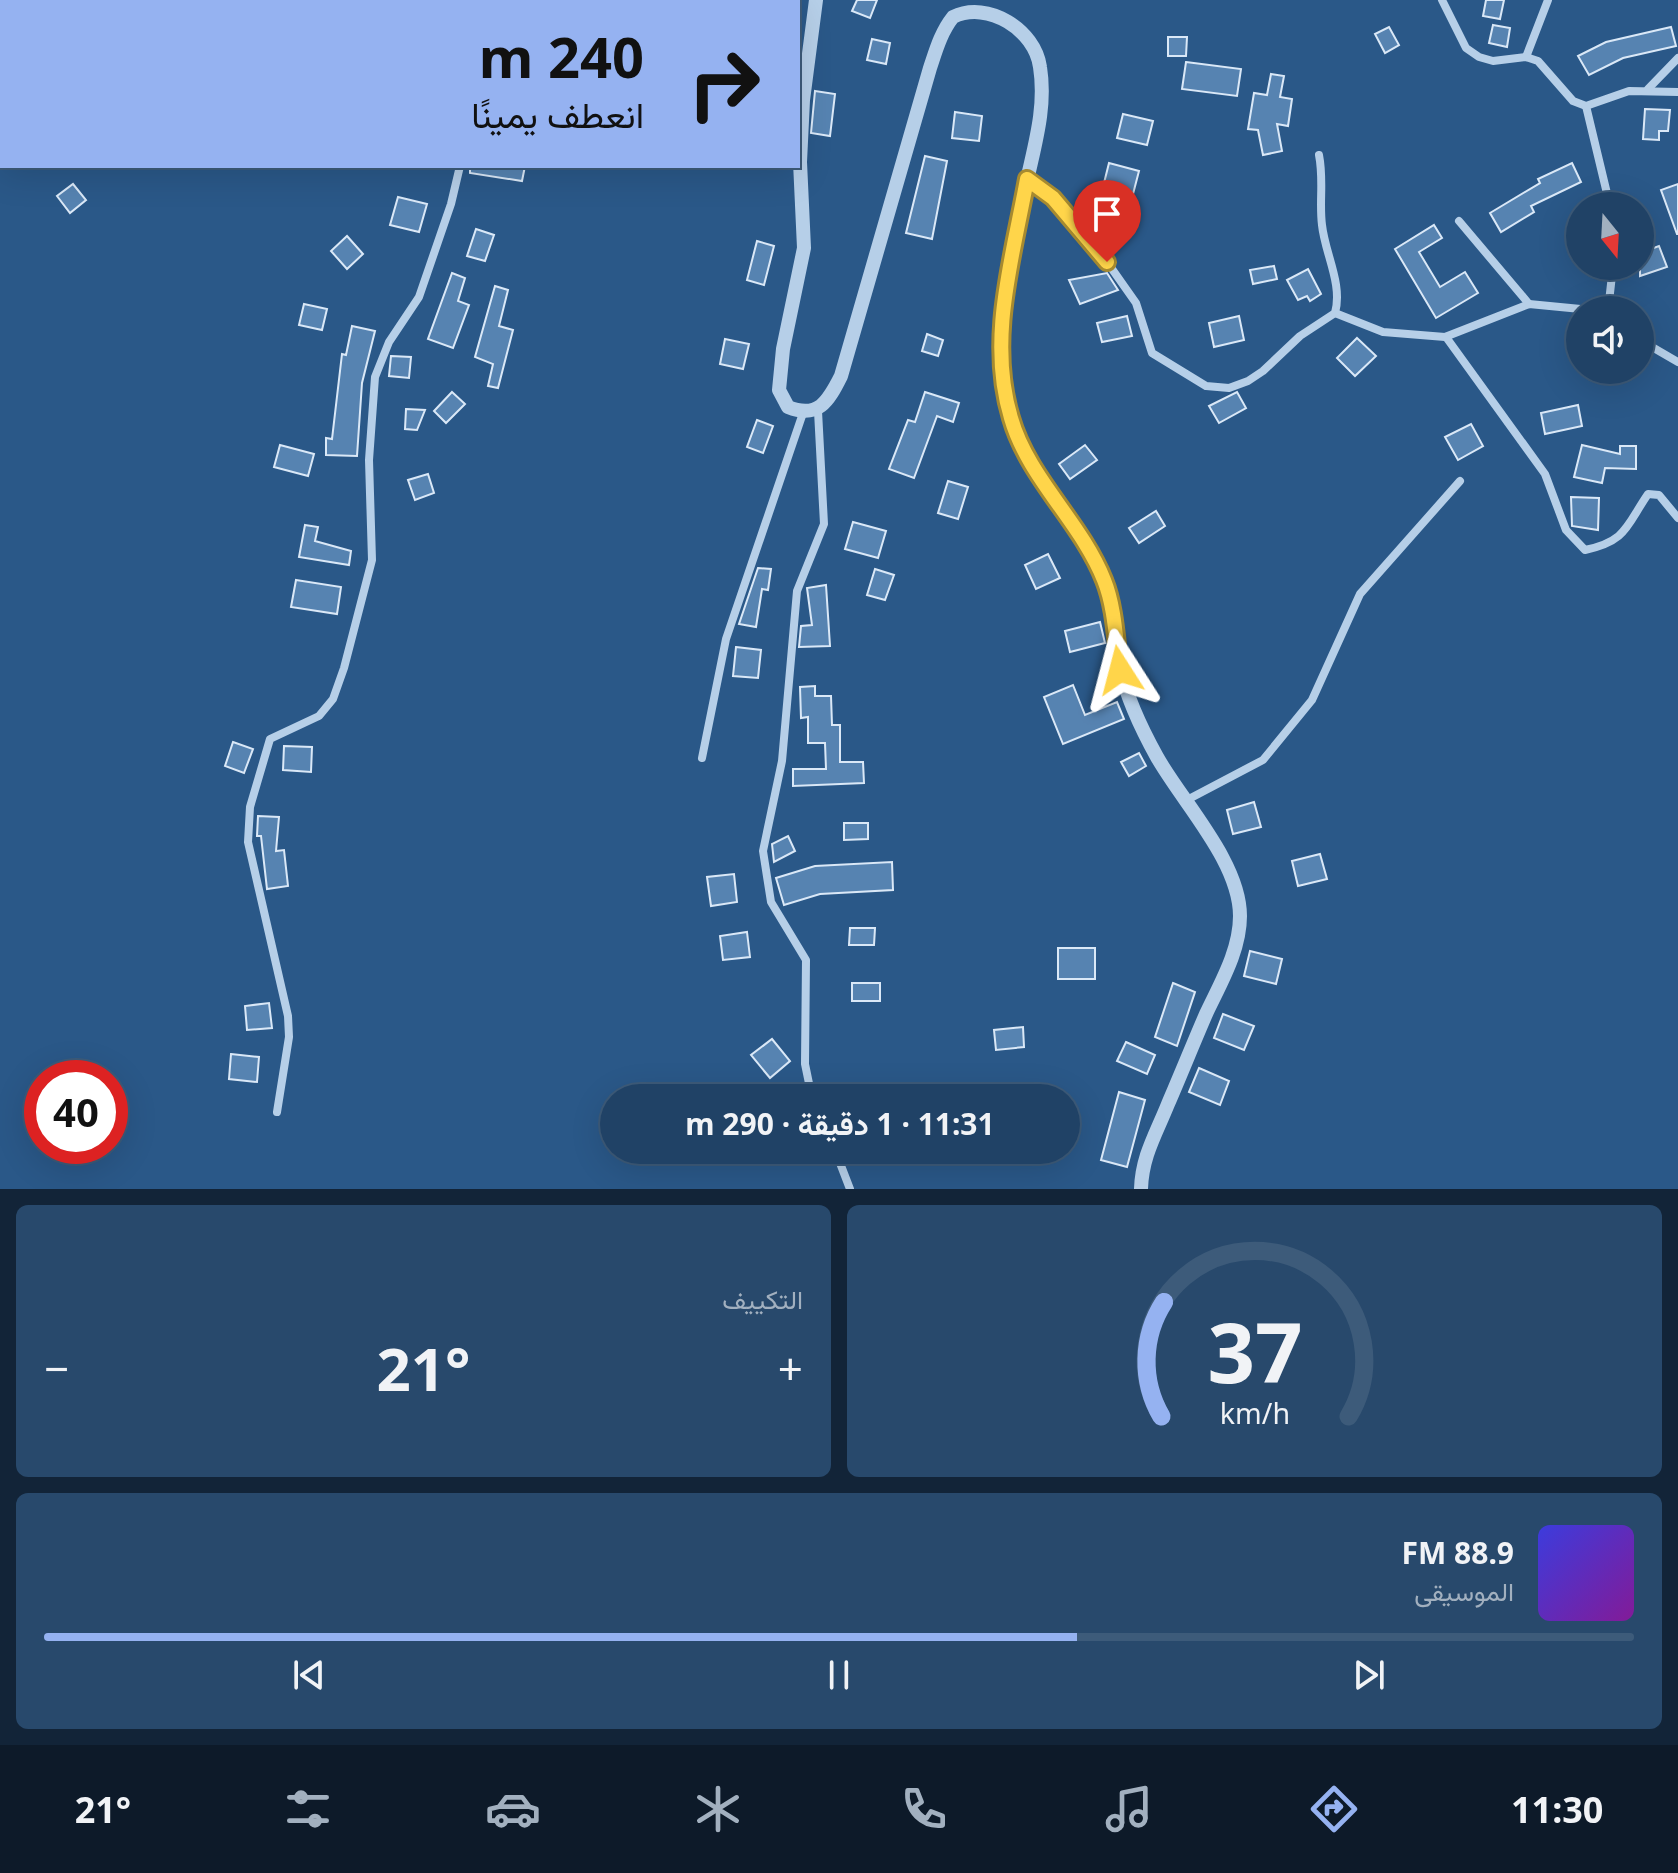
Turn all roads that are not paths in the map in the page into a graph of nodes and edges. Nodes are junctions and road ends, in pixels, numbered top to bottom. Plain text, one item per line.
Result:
1 (816, 0) edge
2 (1442, 0) edge
3 (1548, 0) edge
4 (1526, 57) junction
5 (1678, 58) edge
6 (1648, 89) junction
7 (1678, 92) edge
8 (1586, 106) junction
9 (1319, 155) dead end
10 (460, 168) edge
11 (1027, 179) junction
12 (1607, 192) edge
13 (1459, 221) dead end
14 (1529, 304) junction
15 (1566, 308) edge
16 (1335, 313) junction
17 (1446, 337) junction
18 (1654, 348) edge
19 (1678, 362) edge
20 (811, 412) junction
21 (1460, 481) dead end
22 (1678, 518) edge
23 (702, 758) dead end
24 (1185, 801) junction
25 (809, 1084) edge
26 (277, 1112) dead end
27 (840, 1164) edge
28 (850, 1189) edge
29 (1141, 1189) edge

1 - 20 street
2 - 4 street
3 - 4 street
4 - 8 street
5 - 6 street
6 - 7 street
6 - 8 street
8 - 12 street
9 - 16 street
10 - 26 street
11 - 16 street
11 - 20 street
11 - 24 street
13 - 14 street
14 - 15 street
14 - 17 street
16 - 17 street
17 - 22 street
18 - 19 street
20 - 23 street
20 - 25 street
21 - 24 street
24 - 29 street
27 - 28 street

